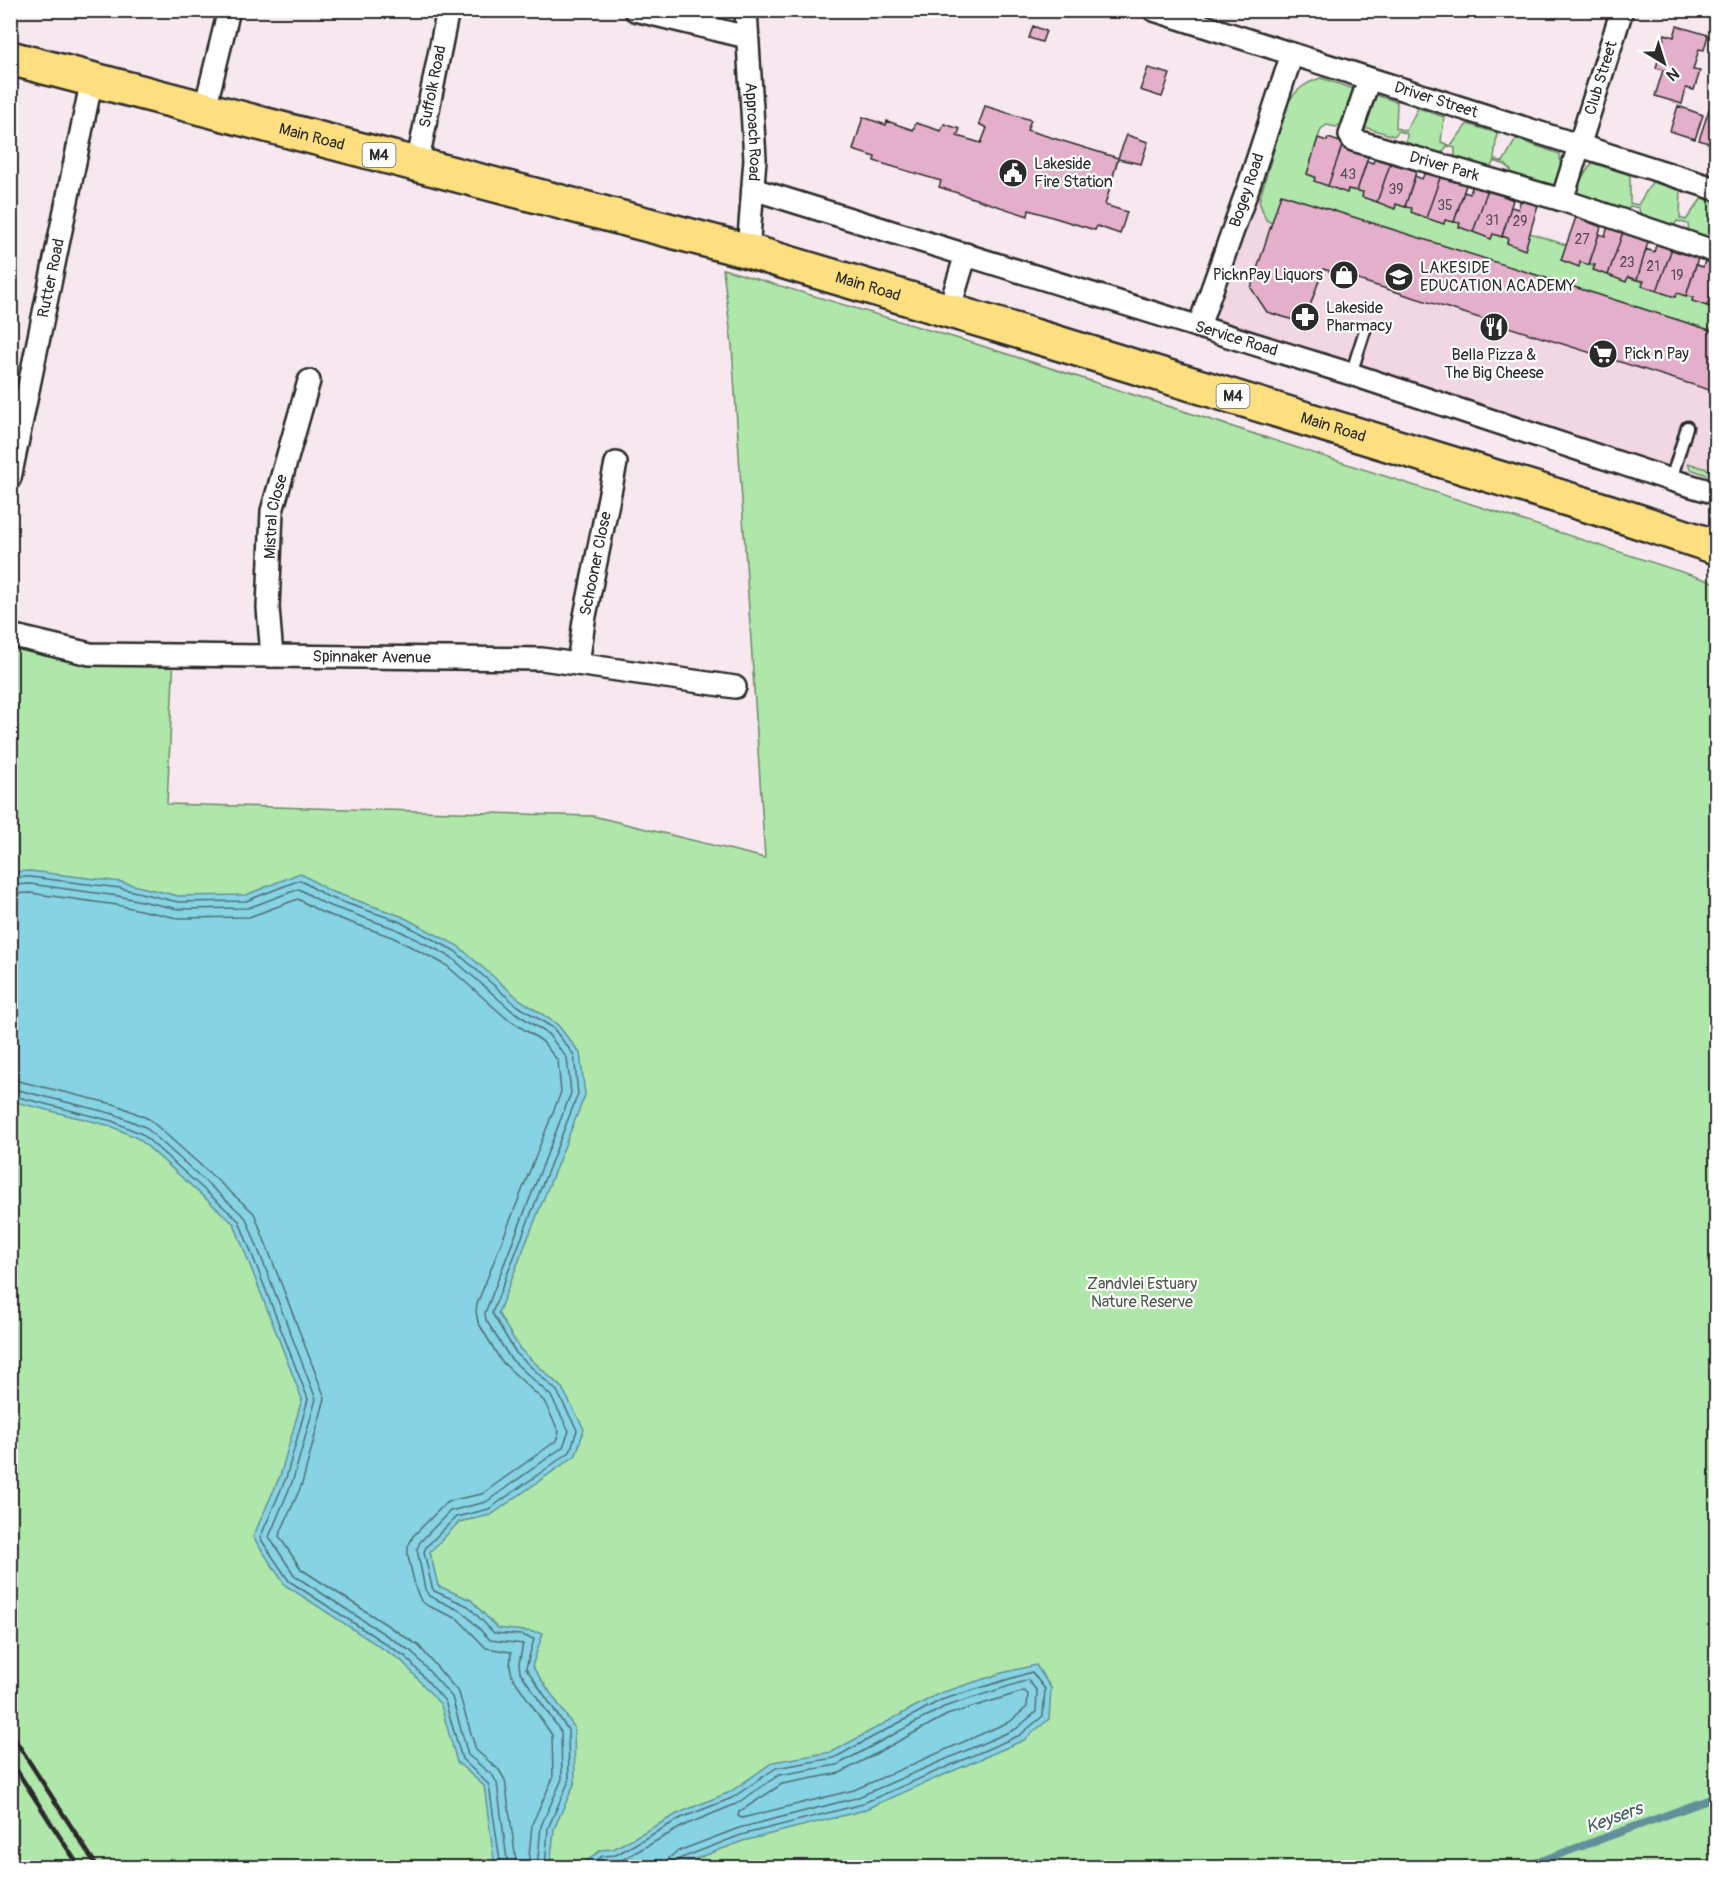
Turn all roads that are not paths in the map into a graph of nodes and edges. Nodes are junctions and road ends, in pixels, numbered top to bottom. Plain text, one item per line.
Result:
1 (230, 10) edge
2 (448, 10) edge
3 (635, 10) edge
4 (746, 10) edge
5 (1154, 10) edge
6 (1622, 10) edge
7 (747, 37) junction
8 (1292, 54) junction
9 (10, 58) edge
10 (92, 79) junction
11 (1369, 79) junction
12 (205, 108) junction
13 (1580, 146) junction
14 (417, 165) junction
15 (753, 189) junction
16 (1716, 189) edge
17 (1565, 191) junction
18 (748, 251) junction
19 (1716, 252) edge
20 (966, 254) junction
21 (949, 310) junction
22 (1199, 326) junction
23 (1366, 327) dead end
24 (1351, 374) junction
25 (309, 381) dead end
26 (1687, 427) dead end
27 (616, 463) dead end
28 (10, 478) edge
29 (1671, 480) junction
30 (1716, 493) edge
31 (1716, 547) edge
32 (10, 636) edge
33 (272, 656) junction
34 (578, 664) junction
35 (735, 687) dead end

1 - 12 street
2 - 14 street, Suffolk Road
3 - 7 street
4 - 7 street, Approach Road
5 - 8 street, Driver Street
6 - 13 street, Club Street
7 - 15 street, Approach Road
8 - 11 street, Driver Street
8 - 22 street, Bogey Road
9 - 10 main road, Main Road / M4
10 - 12 main road, Main Road / M4
10 - 28 street, Rutter Road
11 - 13 street, Driver Street
11 - 17 street, Driver Park
12 - 14 main road, Main Road / M4
13 - 16 street, Driver Street
13 - 17 street, Club Street
14 - 18 main road, Main Road / M4
15 - 18 street, Approach Road
15 - 20 street, Service Road
17 - 19 street, Driver Park
18 - 21 main road, Main Road / M4
20 - 21 street
20 - 22 street, Service Road
21 - 31 main road, Main Road / M4
22 - 24 street, Service Road
23 - 24 lane
24 - 29 street, Service Road
25 - 33 street, Mistral Close
26 - 29 lane
27 - 34 street, Schooner Close
29 - 30 street, Service Road
32 - 33 street, Spinnaker Avenue
33 - 34 street, Spinnaker Avenue
34 - 35 street, Spinnaker Avenue

